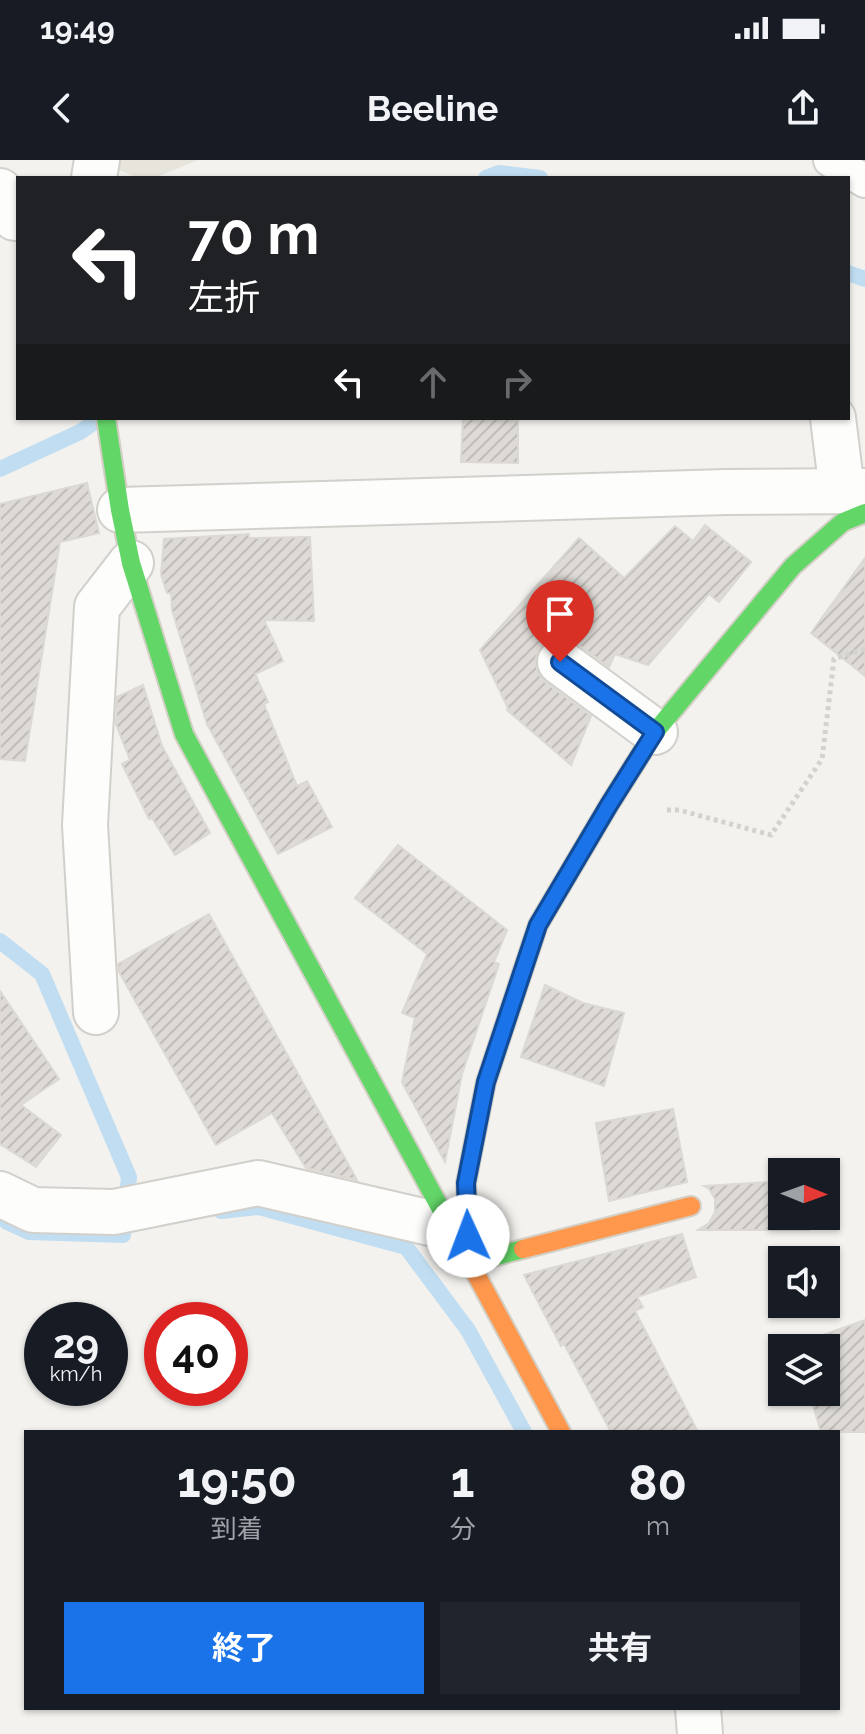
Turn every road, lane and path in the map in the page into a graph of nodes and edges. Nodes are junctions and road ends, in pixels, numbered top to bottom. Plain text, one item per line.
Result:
1 (830, 160) edge
2 (865, 181) edge
3 (106, 420) edge
4 (834, 420) edge
5 (857, 498) edge
6 (120, 510) junction
7 (131, 563) junction
8 (865, 649) edge
9 (560, 662) dead end
10 (655, 732) junction
11 (609, 805) junction
12 (96, 1012) dead end
13 (0, 1194) edge
14 (691, 1206) dead end
15 (461, 1245) junction
16 (560, 1430) edge
17 (698, 1710) edge
18 (700, 1734) edge

1 - 2 lane
3 - 6 street
4 - 5 street
5 - 6 street
5 - 10 street
6 - 7 street
7 - 12 street
7 - 15 street
8 - 11 path
9 - 10 street
10 - 11 street
11 - 15 street
13 - 15 street
14 - 15 street
15 - 16 street
17 - 18 street

